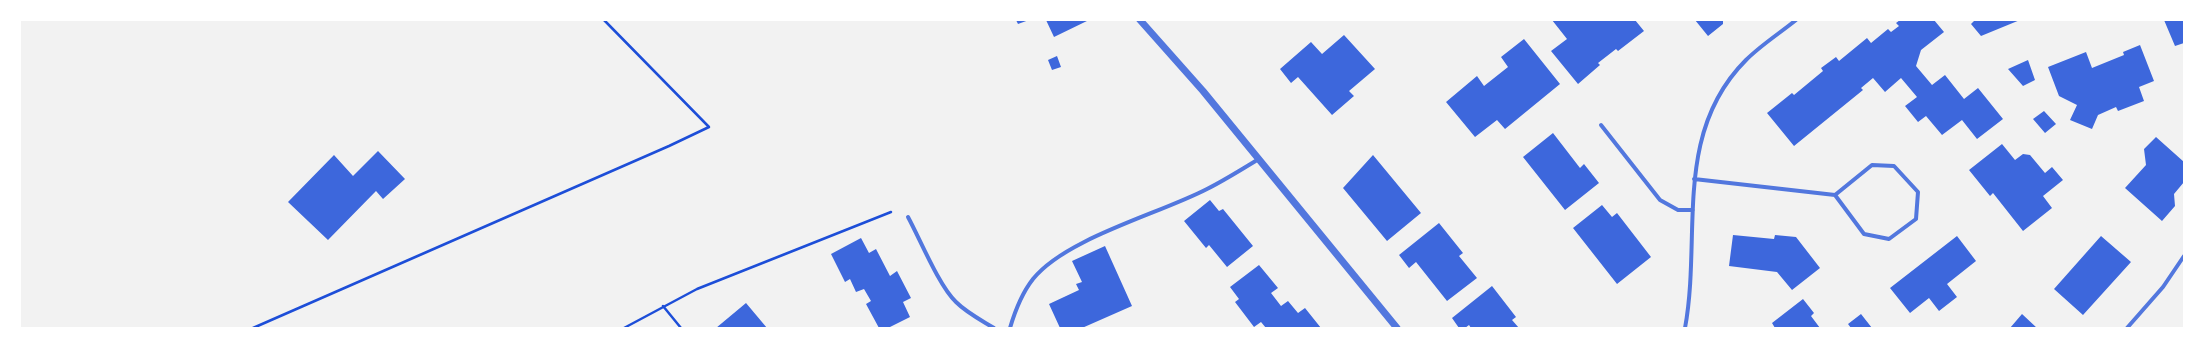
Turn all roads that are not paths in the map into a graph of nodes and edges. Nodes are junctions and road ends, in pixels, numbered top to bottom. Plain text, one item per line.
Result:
1 (1140, 20) edge
2 (1796, 20) edge
3 (1601, 125) dead end
4 (1259, 159) junction
5 (1694, 179) junction
6 (1835, 195) junction
7 (1693, 210) junction
8 (908, 217) road end
9 (2184, 256) edge
10 (994, 328) edge
11 (1010, 328) edge
12 (1396, 328) edge
13 (1685, 328) edge
14 (2127, 328) edge

1 - 4 street
2 - 5 street
3 - 7 street
4 - 11 street
4 - 12 street
5 - 6 street
5 - 7 street
6 - 6 street
7 - 13 street
8 - 10 street
9 - 14 street

